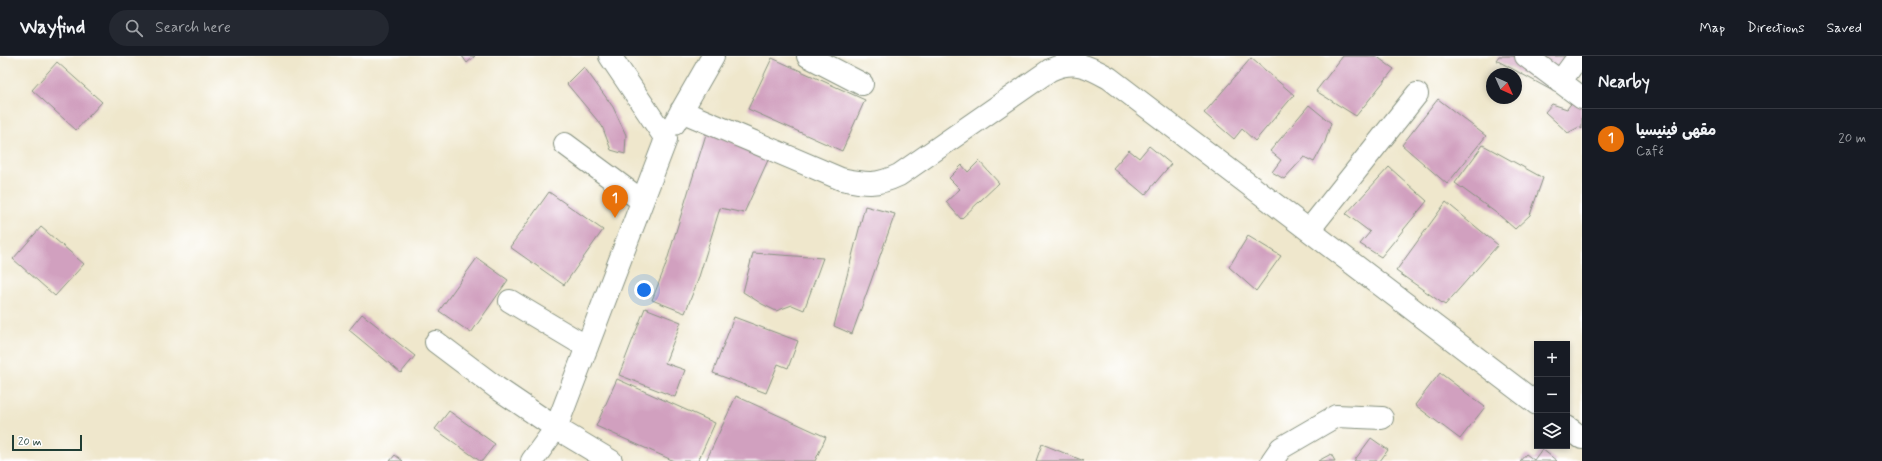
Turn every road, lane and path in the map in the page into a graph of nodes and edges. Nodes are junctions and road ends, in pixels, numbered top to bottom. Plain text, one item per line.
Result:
1 (610, 56) edge
2 (713, 56) edge
3 (808, 56) edge
4 (1526, 56) edge
5 (1579, 56) edge
6 (1560, 82) junction
7 (862, 84) dead end
8 (1418, 94) dead end
9 (1582, 98) edge
10 (681, 111) junction
11 (666, 139) junction
12 (565, 144) dead end
13 (642, 201) junction
14 (1310, 230) junction
15 (510, 301) dead end
16 (436, 342) dead end
17 (587, 347) junction
18 (1534, 402) edge
19 (1382, 418) dead end
20 (556, 428) junction
21 (1570, 429) edge
22 (1582, 438) edge
23 (532, 461) edge
24 (611, 461) edge
25 (1272, 461) edge

1 - 11 street
2 - 10 street
3 - 7 street
4 - 6 street
5 - 6 street
6 - 9 street
8 - 14 street
10 - 11 street
10 - 14 street
11 - 13 street
12 - 13 street
13 - 17 street
14 - 18 street
15 - 17 street
16 - 20 street
17 - 20 street
19 - 25 street
20 - 23 street
20 - 24 street
21 - 22 street

